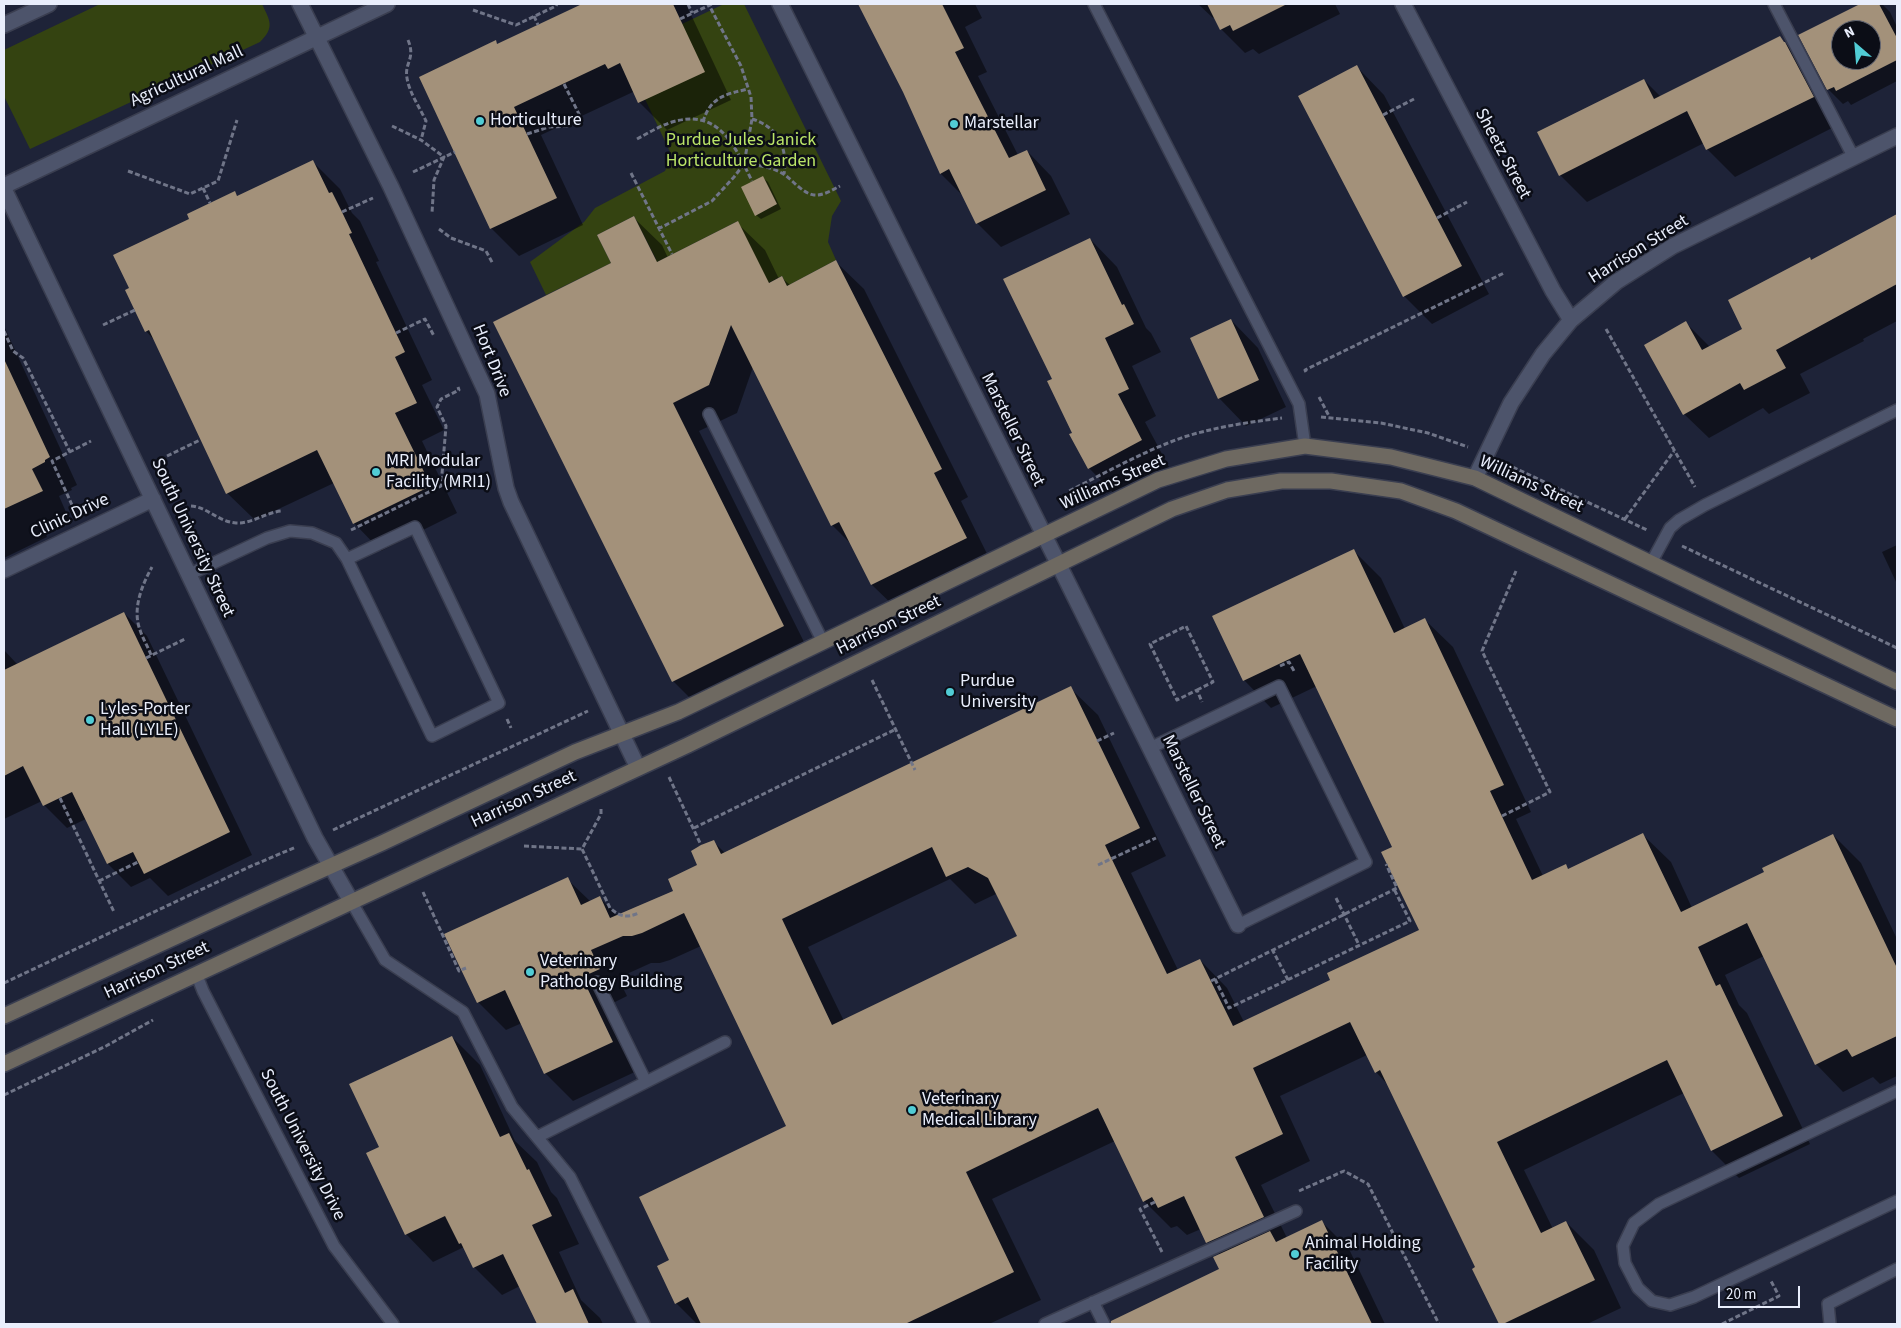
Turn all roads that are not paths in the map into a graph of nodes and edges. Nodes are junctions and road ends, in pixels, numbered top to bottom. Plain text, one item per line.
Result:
1 (49, 4) edge
2 (300, 4) edge
3 (387, 4) edge
4 (780, 4) edge
5 (1094, 4) edge
6 (1402, 4) edge
7 (1774, 4) edge
8 (4, 25) edge
9 (316, 37) junction
10 (1897, 136) edge
11 (1854, 158) junction
12 (4, 187) edge
13 (1571, 320) junction
14 (1897, 410) edge
15 (709, 414) dead end
16 (1305, 446) junction
17 (1475, 478) junction
18 (153, 499) junction
19 (1044, 536) junction
20 (347, 559) junction
21 (1651, 563) junction
22 (1058, 565) junction
23 (4, 570) edge
24 (188, 575) junction
25 (823, 642) junction
26 (1897, 682) edge
27 (1897, 719) edge
28 (622, 734) junction
29 (1150, 748) junction
30 (638, 768) junction
31 (331, 866) junction
32 (351, 901) junction
33 (1238, 926) joint
34 (196, 973) junction
35 (597, 982) dead end
36 (4, 1016) edge
37 (725, 1042) dead end
38 (4, 1064) edge
39 (646, 1082) junction
40 (1897, 1091) edge
41 (537, 1137) junction
42 (1897, 1200) edge
43 (1296, 1211) dead end
44 (1897, 1269) edge
45 (1094, 1302) junction
46 (393, 1324) edge
47 (644, 1324) edge
48 (1045, 1324) edge
49 (1104, 1324) edge
50 (1830, 1324) edge

1 - 8 street
2 - 9 street, Hort Drive
3 - 9 street, Agricultural Mall
4 - 19 street, Marsteller Street
5 - 16 lane
6 - 13 street, Sheetz Street
7 - 11 lane
9 - 12 street, Agricultural Mall
9 - 28 street, Hort Drive
10 - 11 street, Harrison Street
11 - 13 street, Harrison Street
12 - 18 street, South University Street
13 - 17 street, Harrison Street
14 - 21 lane
15 - 25 lane
16 - 17 main road, Williams Street
16 - 19 main road, Williams Street
17 - 21 main road, Williams Street
18 - 23 street, Clinic Drive
18 - 24 street, South University Street
19 - 22 street, Marsteller Street
19 - 25 main road, Harrison Street
20 - 20 lane
20 - 24 lane
21 - 26 main road, Williams Street
22 - 27 main road
22 - 29 street, Marsteller Street
22 - 30 main road, Harrison Street
24 - 31 street, South University Street
25 - 28 main road, Harrison Street
28 - 30 street, Hort Drive
28 - 31 main road, Harrison Street
29 - 33 street, Marsteller Street
29 - 33 lane
30 - 32 main road, Harrison Street
31 - 32 street, South University Street
31 - 36 main road, Harrison Street
32 - 34 main road, Harrison Street
32 - 41 lane
34 - 38 main road, Harrison Street
34 - 46 lane, South University Drive
35 - 39 lane
37 - 39 lane
39 - 41 lane
40 - 42 lane
41 - 47 lane
43 - 45 lane
44 - 50 lane
45 - 48 lane
45 - 49 lane

